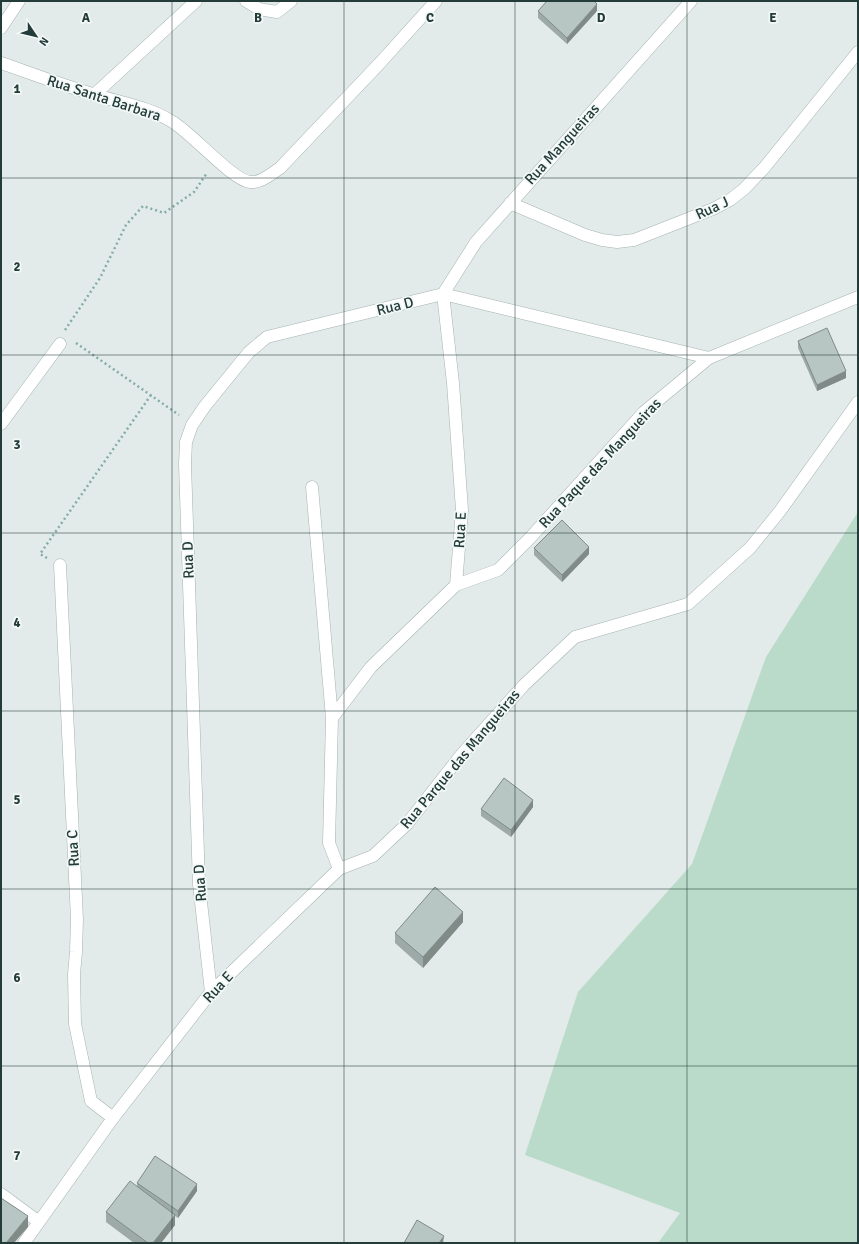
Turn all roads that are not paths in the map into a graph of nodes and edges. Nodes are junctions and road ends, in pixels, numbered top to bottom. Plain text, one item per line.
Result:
1 (20, 1) edge
2 (196, 1) edge
3 (246, 1) edge
4 (291, 1) edge
5 (436, 1) edge
6 (691, 1) edge
7 (1, 28) edge
8 (858, 52) edge
9 (1, 63) edge
10 (94, 95) junction
11 (510, 203) junction
12 (443, 294) junction
13 (858, 297) edge
14 (61, 339) road end
15 (709, 358) junction
16 (858, 402) edge
17 (1, 424) edge
18 (312, 488) dead end
19 (60, 565) road end
20 (456, 585) junction
21 (332, 718) junction
22 (339, 869) junction
23 (212, 992) junction
24 (113, 1118) junction
25 (1, 1194) edge
26 (39, 1222) junction
27 (24, 1243) edge

1 - 7 street
2 - 10 street
3 - 4 street
5 - 10 street, Rua Santa Barbara
6 - 11 street, Rua Mangueiras
8 - 11 street, Rua J
9 - 10 street, Rua Santa Barbara
11 - 12 street, Rua Mangueiras
12 - 15 street
12 - 20 street, Rua E
12 - 23 street, Rua D
13 - 15 street, Rua Paque das Mangueiras
14 - 17 street
15 - 20 street, Rua Paque das Mangueiras
16 - 22 street, Rua Parque das Mangueiras
18 - 21 street
19 - 24 street, Rua C
20 - 21 street
21 - 22 street
22 - 23 street, Rua E
23 - 24 street, Rua E
24 - 26 street, Rua E
25 - 26 street
26 - 27 street, Rua E

